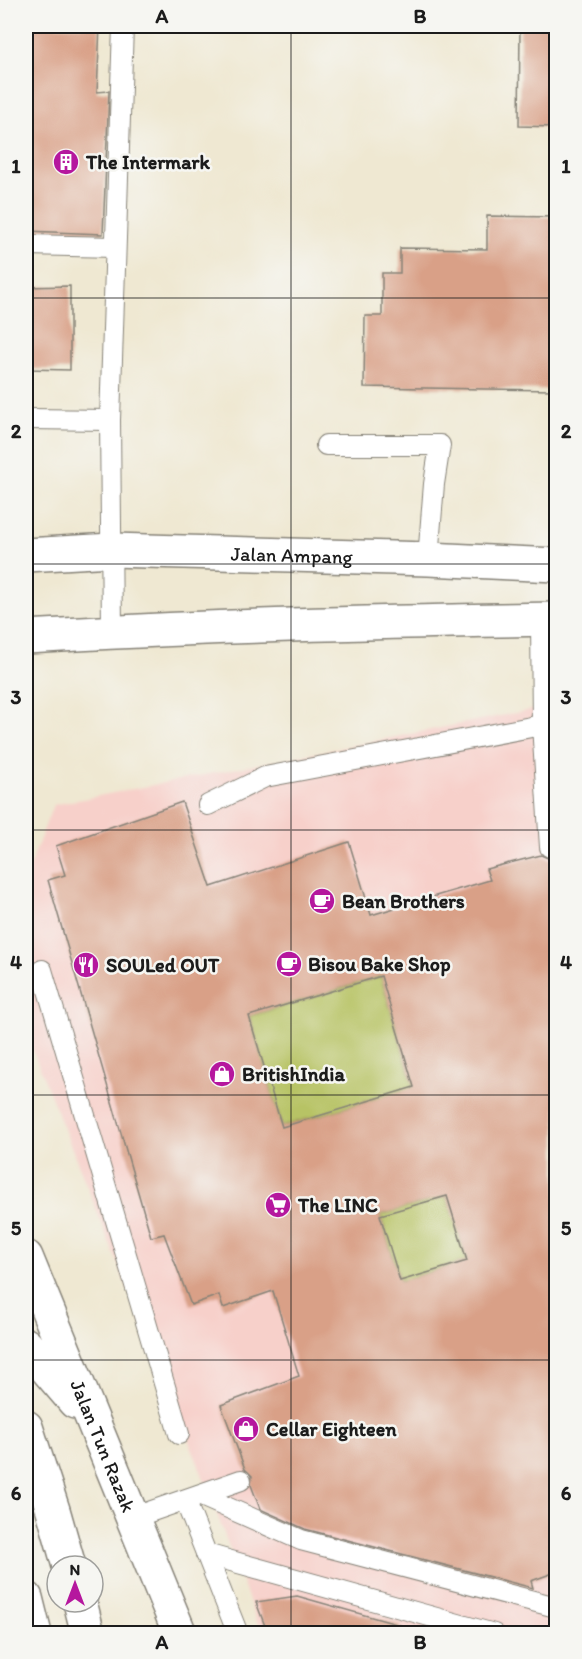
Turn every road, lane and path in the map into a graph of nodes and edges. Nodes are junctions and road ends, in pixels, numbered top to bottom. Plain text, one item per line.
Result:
1 (123, 26) edge
2 (26, 245) edge
3 (116, 247) junction
4 (26, 420) edge
5 (110, 420) junction
6 (326, 445) dead end
7 (112, 550) junction
8 (26, 555) edge
9 (428, 559) junction
10 (556, 565) edge
11 (549, 620) edge
12 (100, 632) junction
13 (26, 637) edge
14 (26, 657) edge
15 (542, 725) junction
16 (208, 805) dead end
17 (550, 847) dead end
18 (42, 970) dead end
19 (26, 1257) edge
20 (26, 1345) edge
21 (92, 1422) junction
22 (26, 1427) edge
23 (179, 1434) dead end
24 (241, 1480) dead end
25 (192, 1497) junction
26 (132, 1518) junction
27 (66, 1554) edge
28 (206, 1554) junction
29 (26, 1598) edge
30 (556, 1608) edge
31 (83, 1614) edge
32 (35, 1634) edge
33 (88, 1634) edge
34 (180, 1634) edge
35 (238, 1634) edge
36 (494, 1634) edge

1 - 3 lane
2 - 3 lane
3 - 5 lane
4 - 5 lane
5 - 7 lane
6 - 9 lane
7 - 8 main road, Jalan Ampang
7 - 9 main road, Jalan Ampang
7 - 12 lane
9 - 10 main road, Jalan Ampang
11 - 12 main road
11 - 15 lane
12 - 13 main road
12 - 14 main road
15 - 16 lane
15 - 17 lane
18 - 23 lane
19 - 21 main road, Jalan Tun Razak
20 - 21 main road
21 - 26 main road, Jalan Tun Razak
22 - 27 main road
24 - 25 lane
25 - 26 lane
25 - 28 lane
25 - 30 lane
26 - 34 main road, Jalan Tun Razak
28 - 35 lane
28 - 36 lane
29 - 32 main road
31 - 33 main road

